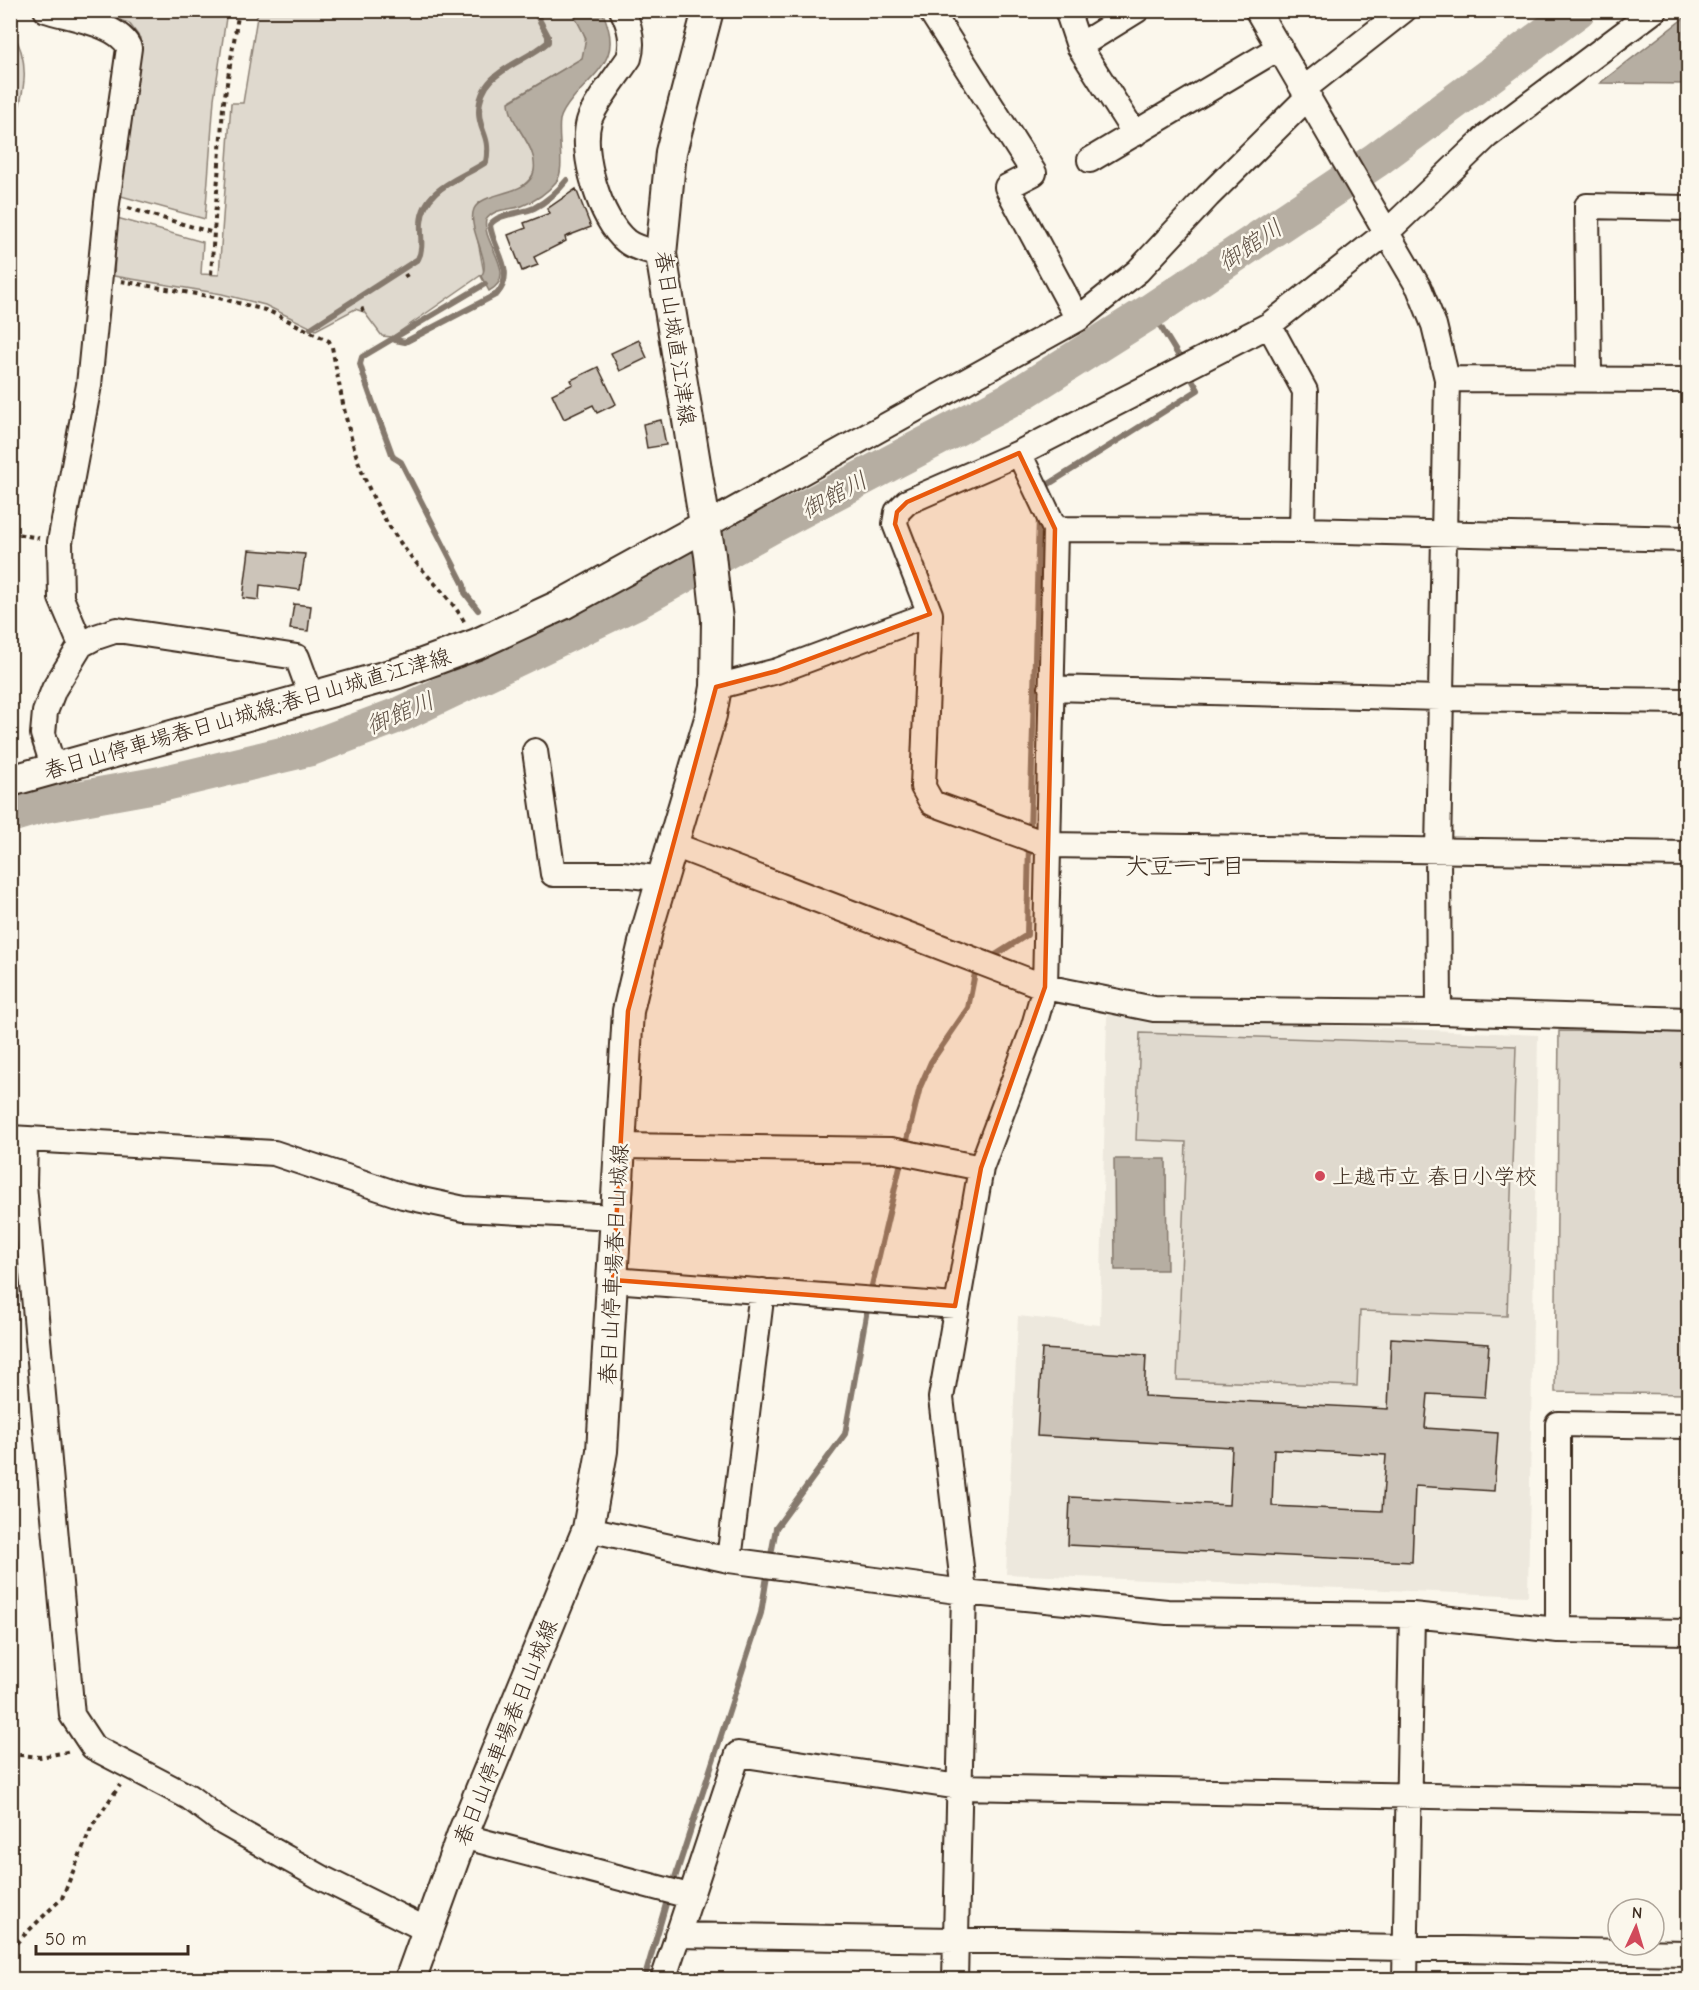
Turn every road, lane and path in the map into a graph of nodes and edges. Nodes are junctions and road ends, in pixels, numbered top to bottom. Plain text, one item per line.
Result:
1 (46, 10) edge
2 (239, 10) edge
3 (622, 10) edge
4 (708, 10) edge
5 (930, 10) edge
6 (1067, 10) edge
7 (1137, 10) edge
8 (1404, 10) edge
9 (1655, 10) edge
10 (1264, 13) edge
11 (1079, 46) junction
12 (1280, 47) junction
13 (1307, 92) junction
14 (1135, 134) junction
15 (1090, 160) dead end
16 (107, 202) junction
17 (1689, 207) edge
18 (213, 232) junction
19 (1386, 233) junction
20 (661, 254) junction
21 (211, 274) dead end
22 (99, 277) junction
23 (1078, 319) junction
24 (1269, 325) junction
25 (1589, 377) junction
26 (1447, 379) junction
27 (1689, 380) edge
28 (1019, 453) junction
29 (705, 526) junction
30 (1055, 529) junction
31 (1302, 530) junction
32 (10, 533) edge
33 (1443, 535) junction
34 (1689, 539) edge
35 (60, 542) junction
36 (930, 614) junction
37 (477, 644) junction
38 (81, 645) junction
39 (716, 687) junction
40 (1051, 688) junction
41 (312, 698) junction
42 (1442, 698) junction
43 (1689, 701) edge
44 (535, 751) dead end
45 (54, 770) junction
46 (10, 781) edge
47 (674, 845) junction
48 (1048, 845) junction
49 (1438, 851) junction
50 (1689, 854) edge
51 (664, 879) junction
52 (1045, 987) junction
53 (1439, 1012) junction
54 (1689, 1020) edge
55 (18, 1139) edge
56 (621, 1146) junction
57 (981, 1168) junction
58 (615, 1217) junction
59 (613, 1280) junction
60 (762, 1291) junction
61 (955, 1306) junction
62 (1689, 1426) edge
63 (588, 1529) junction
64 (729, 1560) junction
65 (964, 1592) junction
66 (1412, 1615) junction
67 (1558, 1630) junction
68 (1689, 1632) edge
69 (93, 1747) junction
70 (10, 1754) edge
71 (131, 1767) junction
72 (959, 1787) junction
73 (1409, 1798) junction
74 (1689, 1802) edge
75 (462, 1836) junction
76 (689, 1896) junction
77 (427, 1930) junction
78 (677, 1935) junction
79 (956, 1940) junction
80 (1406, 1948) junction
81 (10, 1949) edge
82 (1689, 1953) edge
83 (410, 1980) edge
84 (663, 1980) edge
85 (955, 1980) edge
86 (1405, 1980) edge

1 - 16 street
2 - 18 path
3 - 20 street
4 - 20 main road, 春日山城直江津線
5 - 23 street
6 - 11 street
7 - 11 street
8 - 13 street
9 - 19 street
10 - 12 street
11 - 14 street
12 - 13 street
12 - 14 street
13 - 19 street
13 - 23 street
14 - 15 street
16 - 18 path
16 - 22 street
17 - 25 street
18 - 21 path
19 - 24 street
19 - 26 street
20 - 29 main road, 春日山城直江津線
22 - 35 street
22 - 37 path
23 - 29 street
24 - 28 street
24 - 31 street
25 - 26 street
25 - 27 street
26 - 33 street
28 - 30 street
28 - 36 street
29 - 37 main road, 春日山停車場春日山城線;春日山城直江津線
29 - 39 main road, 春日山停車場春日山城線
30 - 31 street
30 - 40 street
31 - 33 street
32 - 35 path
33 - 34 street
33 - 42 street
35 - 38 street
36 - 39 street
36 - 48 street
37 - 41 main road, 春日山停車場春日山城線;春日山城直江津線
38 - 41 street
38 - 45 street
39 - 47 main road, 春日山停車場春日山城線
40 - 42 street
40 - 48 street
41 - 45 main road, 春日山停車場春日山城線;春日山城直江津線
42 - 43 street
42 - 49 street
44 - 51 street
45 - 46 main road, 春日山停車場春日山城線;春日山城直江津線
47 - 51 main road, 春日山停車場春日山城線
47 - 52 street
48 - 49 street
48 - 52 street
49 - 50 street
49 - 53 street
51 - 56 main road, 春日山停車場春日山城線
52 - 53 street
52 - 57 street
53 - 54 street
55 - 58 street
55 - 69 street
56 - 57 street
56 - 58 main road, 春日山停車場春日山城線
57 - 61 street
58 - 59 main road, 春日山停車場春日山城線
59 - 60 street
59 - 63 main road, 春日山停車場春日山城線
60 - 61 street
60 - 64 street
61 - 65 street
62 - 67 street
63 - 64 street
63 - 75 main road, 春日山停車場春日山城線
64 - 65 street
65 - 66 street
65 - 72 street
66 - 67 street
66 - 73 street
67 - 68 street
69 - 70 path
69 - 71 street
71 - 77 street
71 - 81 path
72 - 73 street
72 - 76 street
72 - 79 street
73 - 74 street
73 - 80 street
75 - 76 street
75 - 77 main road, 春日山停車場春日山城線
76 - 78 street
77 - 83 main road, 春日山停車場春日山城線
78 - 79 street
78 - 84 street
79 - 80 street
79 - 85 street
80 - 82 street
80 - 86 street

